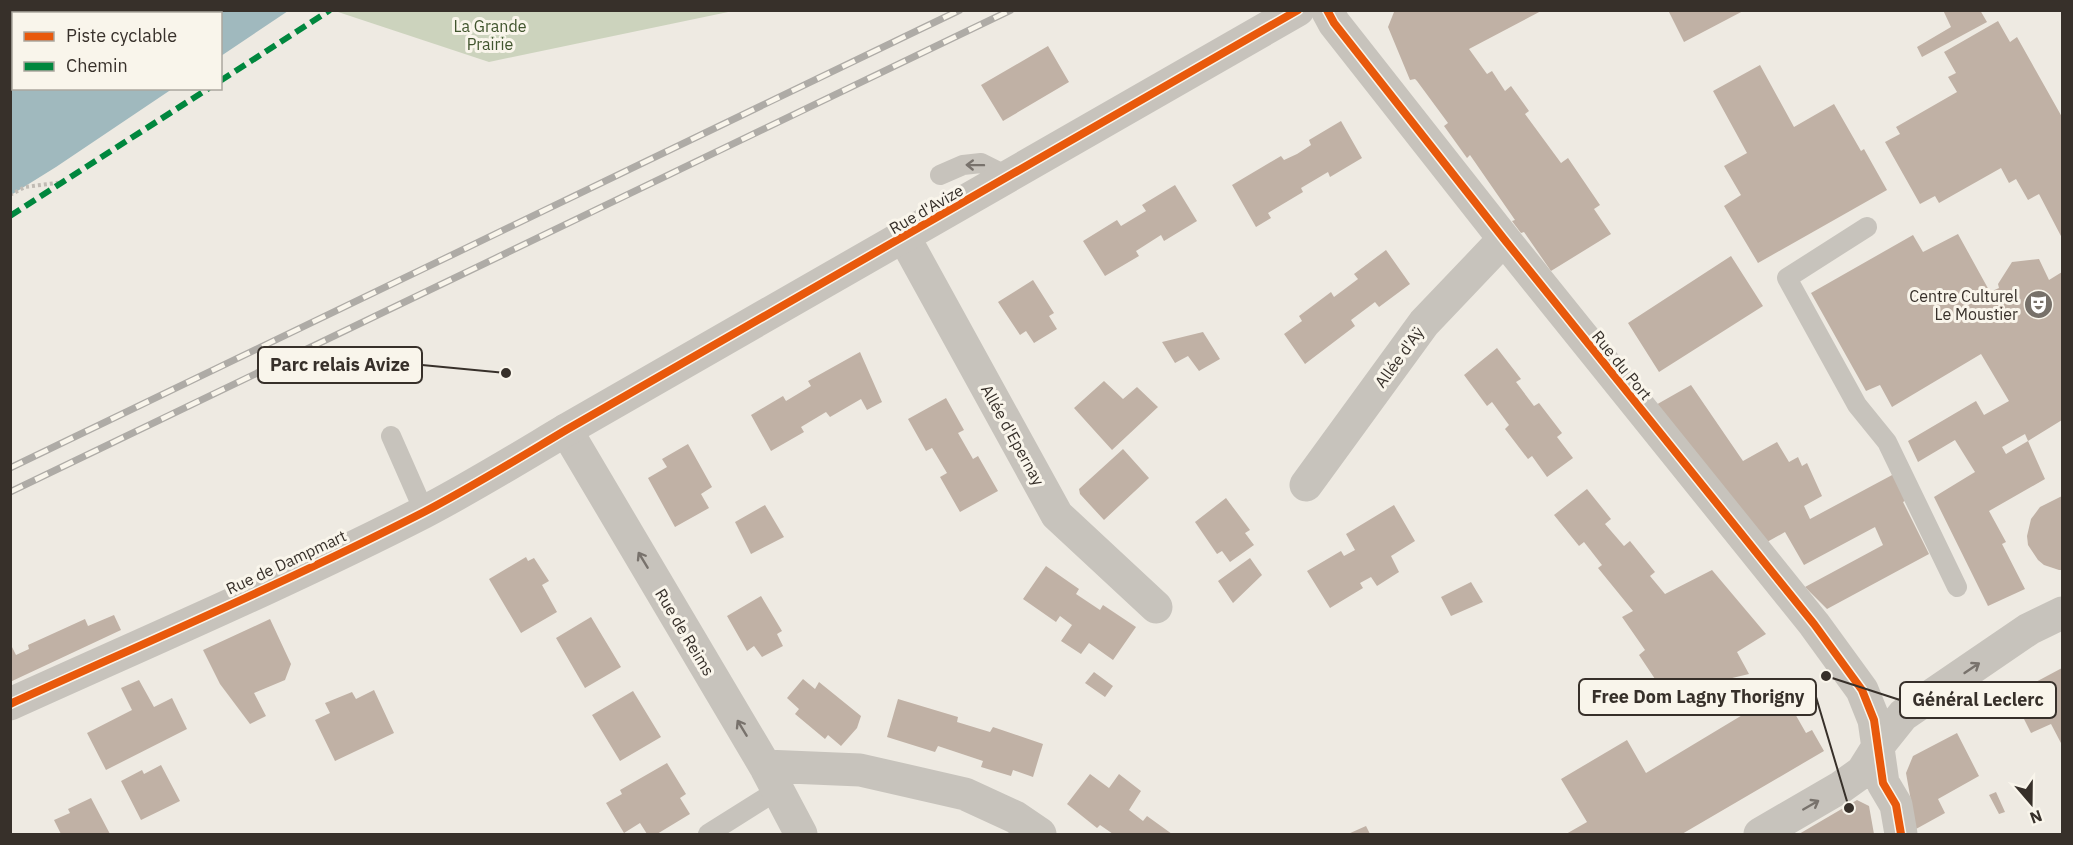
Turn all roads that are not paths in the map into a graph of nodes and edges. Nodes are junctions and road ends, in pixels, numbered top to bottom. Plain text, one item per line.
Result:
1 (1298, 10) edge
2 (1327, 10) edge
3 (940, 175) dead end
4 (1009, 177) junction
5 (1867, 227) dead end
6 (904, 237) junction
7 (1503, 238) junction
8 (566, 430) junction
9 (391, 436) dead end
10 (1306, 485) dead end
11 (424, 511) junction
12 (1957, 587) dead end
13 (1156, 607) dead end
14 (2062, 613) edge
15 (10, 704) edge
16 (1879, 745) junction
17 (771, 778) junction
18 (708, 834) edge
19 (801, 834) edge
20 (1040, 834) edge
21 (1760, 834) edge
22 (1900, 834) edge

1 - 4 street, Rue d'Avize
2 - 7 street, Rue du Port
4 -> 3 lane
4 - 6 street, Rue d'Avize
5 - 12 lane
6 - 8 street, Rue d'Avize
6 - 13 street, Allée d'Epernay
7 - 10 street, Allée d'Aÿ
7 - 16 street, Rue du Port
8 - 11 street, Rue de Dampmart
17 -> 8 street, Rue de Reims
9 - 11 lane
11 - 15 street, Rue de Dampmart
16 -> 14 street
21 -> 16 street
16 - 22 street, Rue du Port
17 - 18 lane
17 - 19 street, Rue de Reims
17 - 20 street

